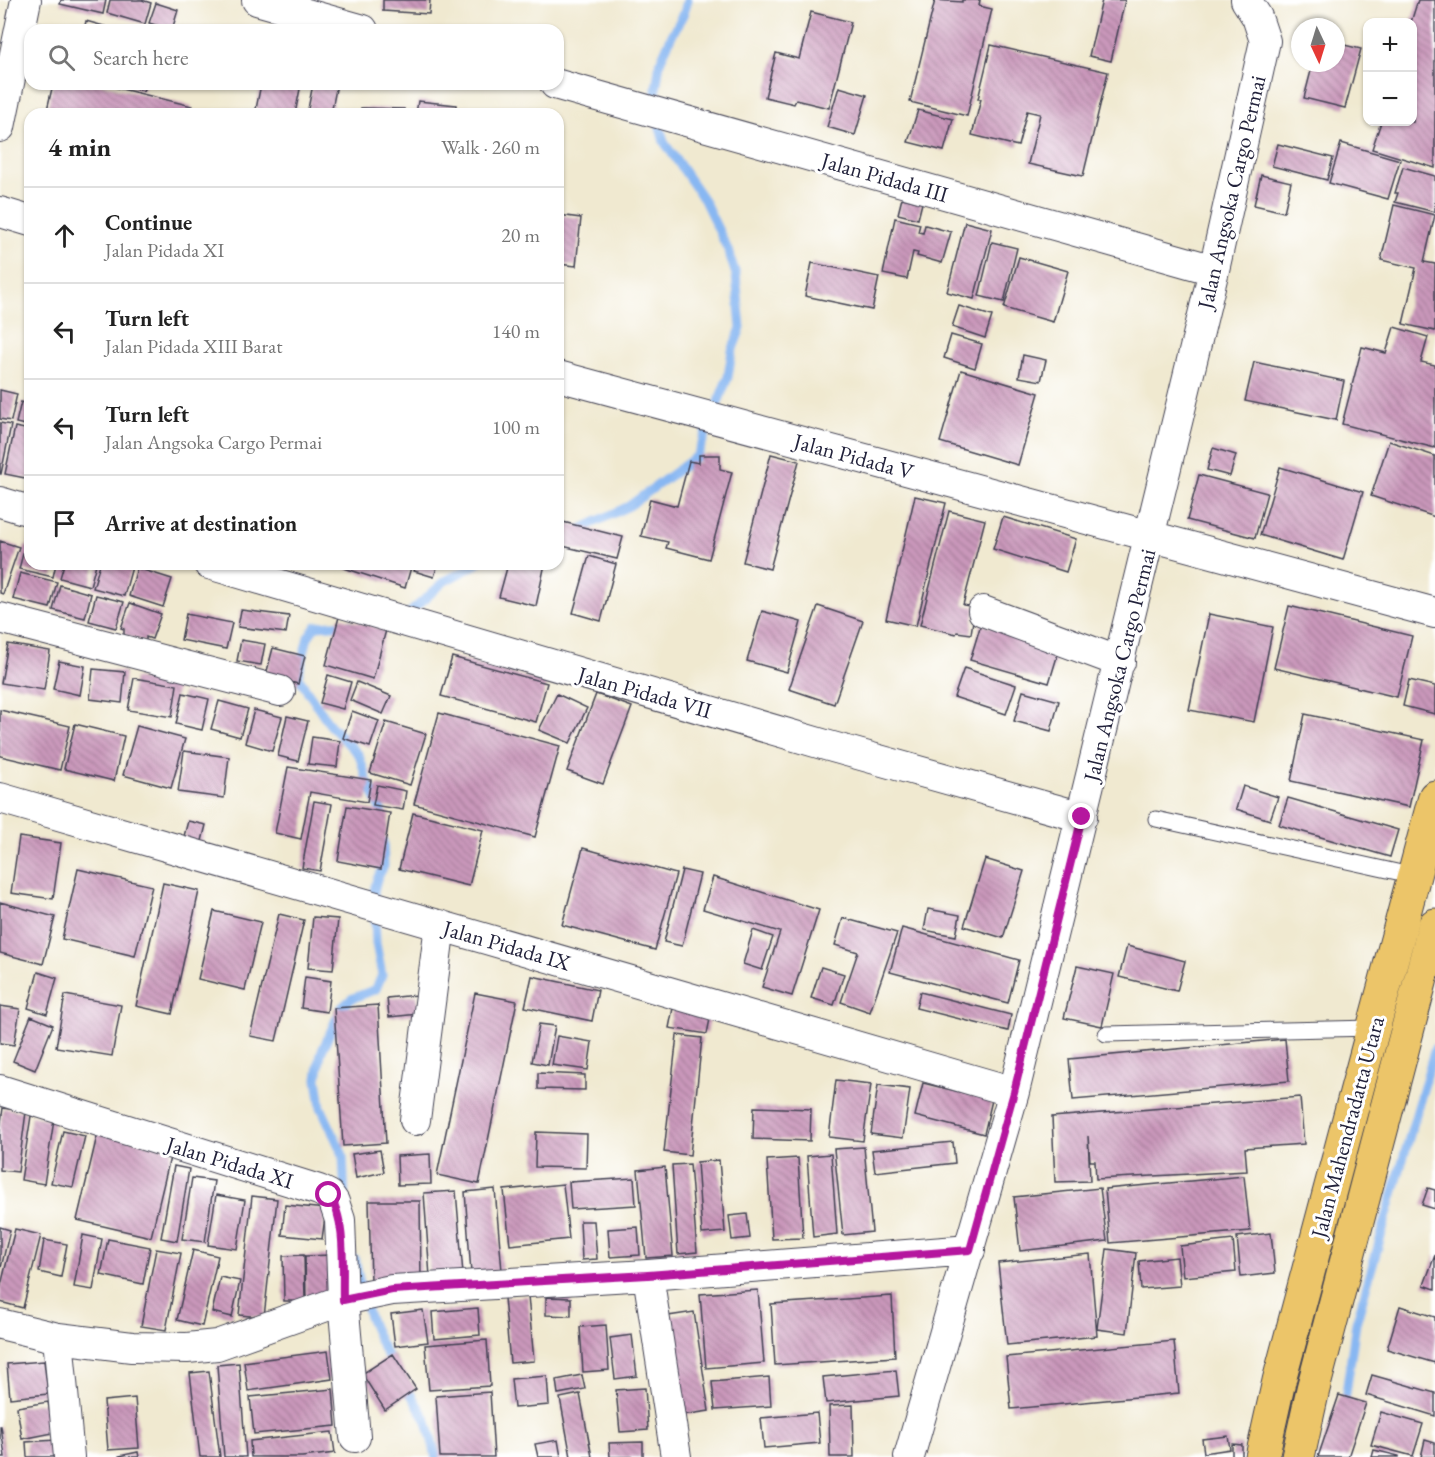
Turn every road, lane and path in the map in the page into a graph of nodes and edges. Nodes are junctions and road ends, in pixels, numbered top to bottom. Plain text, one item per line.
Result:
1 (26, 0) edge
2 (257, 0) edge
3 (1246, 0) edge
4 (342, 24) edge
5 (564, 87) edge
6 (0, 127) edge
7 (0, 212) edge
8 (24, 219) edge
9 (1214, 270) junction
10 (564, 378) edge
11 (0, 502) edge
12 (24, 509) edge
13 (1151, 536) junction
14 (229, 570) edge
15 (983, 611) dead end
16 (1435, 613) edge
17 (0, 618) edge
18 (1120, 662) junction
19 (280, 691) dead end
20 (1435, 797) edge
21 (0, 798) edge
22 (1082, 817) junction
23 (1156, 819) dead end
24 (1415, 876) junction
25 (440, 925) junction
26 (1435, 925) edge
27 (1373, 1028) junction
28 (1106, 1034) dead end
29 (0, 1090) edge
30 (1014, 1092) junction
31 (415, 1120) dead end
32 (970, 1250) junction
33 (648, 1275) junction
34 (343, 1300) junction
35 (0, 1324) edge
36 (58, 1338) junction
37 (355, 1437) dead end
38 (69, 1457) edge
39 (676, 1457) edge
40 (909, 1457) edge
41 (1262, 1457) edge
42 (1298, 1457) edge

1 - 6 street
2 - 4 street
3 - 9 street, Jalan Angsoka Cargo Permai
5 - 9 street, Jalan Pidada III
7 - 8 street
9 - 13 street, Jalan Angsoka Cargo Permai
10 - 13 street, Jalan Pidada V
11 - 12 street
13 - 16 street, Jalan Pidada V
13 - 18 street, Jalan Angsoka Cargo Permai
14 - 22 street, Jalan Pidada VII
15 - 18 street
17 - 19 street
18 - 22 street, Jalan Angsoka Cargo Permai
20 - 24 highway, Jalan Mahendradatta Utara
21 - 25 street, Jalan Pidada IX
22 - 30 street, Jalan Angsoka Cargo Permai
23 - 24 lane
24 - 27 highway, Jalan Mahendradatta Utara
25 - 30 street, Jalan Pidada IX
25 - 31 street
26 - 42 highway, Jalan Mahendradatta Utara
27 - 28 lane
27 - 41 highway, Jalan Mahendradatta Utara
29 - 34 street, Jalan Pidada XI
30 - 32 street, Jalan Angsoka Cargo Permai
32 - 33 street
32 - 40 street, Jalan Angsoka Cargo Permai
33 - 34 street
33 - 39 street
34 - 36 street
34 - 37 street, Jalan Pidada XI
35 - 36 street
36 - 38 street

